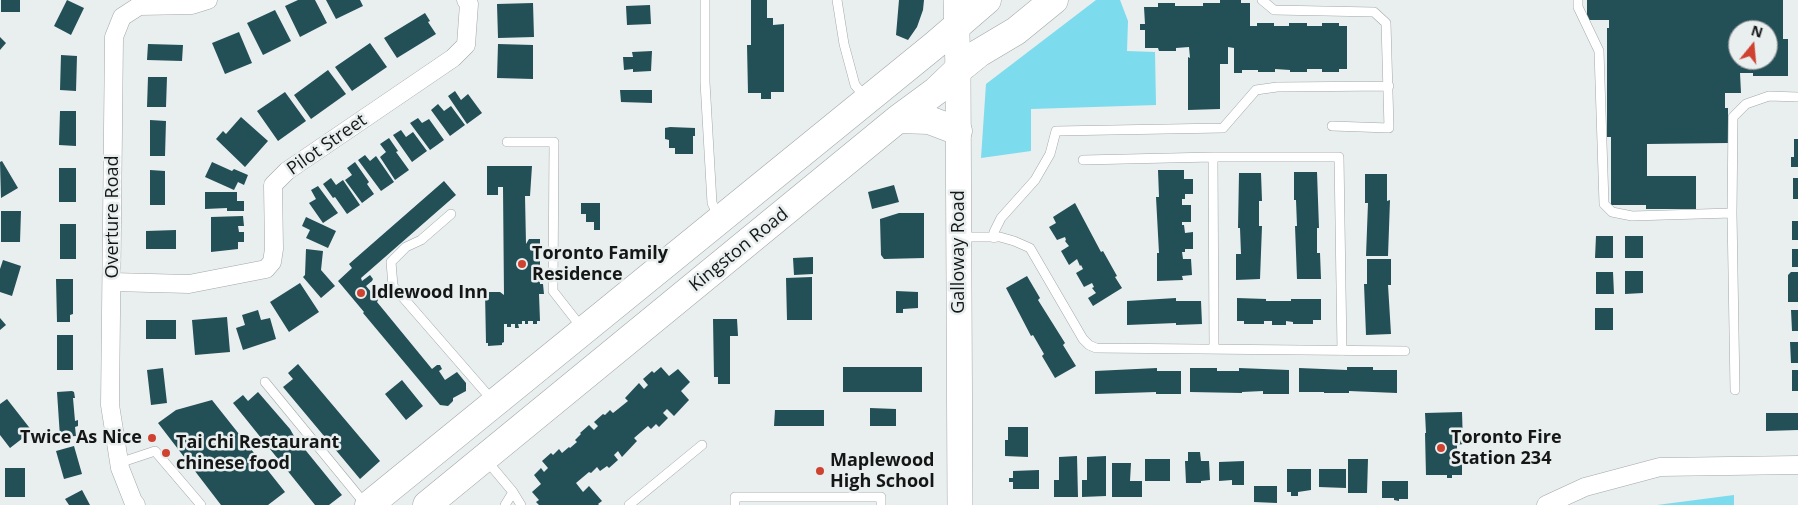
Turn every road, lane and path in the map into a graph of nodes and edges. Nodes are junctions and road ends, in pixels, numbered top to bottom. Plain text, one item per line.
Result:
1 (208, 0) edge
2 (466, 0) edge
3 (705, 0) edge
4 (837, 0) edge
5 (956, 0) edge
6 (987, 0) edge
7 (1054, 0) edge
8 (1262, 0) edge
9 (1578, 0) edge
10 (958, 27) junction
11 (958, 70) junction
12 (1388, 86) junction
13 (1798, 97) edge
14 (867, 100) junction
15 (898, 120) junction
16 (1332, 126) dead end
17 (958, 131) junction
18 (507, 142) dead end
19 (1213, 157) junction
20 (1083, 160) dead end
21 (1732, 213) junction
22 (451, 214) dead end
23 (720, 221) junction
24 (959, 236) junction
25 (994, 238) junction
26 (112, 282) junction
27 (584, 330) junction
28 (1214, 349) junction
29 (1342, 351) junction
30 (1405, 351) dead end
31 (265, 382) dead end
32 (1735, 390) dead end
33 (495, 403) junction
34 (702, 445) dead end
35 (485, 459) junction
36 (119, 463) junction
37 (1798, 465) edge
38 (513, 492) junction
39 (136, 505) edge
40 (202, 505) edge
41 (368, 505) edge
42 (428, 505) edge
43 (505, 505) edge
44 (521, 505) edge
45 (629, 505) edge
46 (735, 505) edge
47 (881, 505) edge
48 (960, 505) edge
49 (1546, 505) edge

1 - 26 street, Overture Road
2 - 26 street, Pilot Street
3 - 23 lane
4 - 14 lane
5 - 10 street, Galloway Road
6 - 10 main road, Kingston Road
7 - 11 main road, Kingston Road
8 - 12 lane
9 - 21 lane
10 - 11 street, Galloway Road
10 - 14 main road, Kingston Road
11 - 15 main road, Kingston Road
11 - 17 street, Galloway Road
12 - 16 lane
12 - 25 lane
13 - 21 lane
14 - 23 main road, Kingston Road
15 - 17 main road
15 - 35 main road, Kingston Road
17 - 24 street, Galloway Road
18 - 27 lane
19 - 20 lane
19 - 28 lane
19 - 29 lane
21 - 32 lane
22 - 33 lane
23 - 27 main road, Kingston Road
24 - 25 lane
24 - 48 street, Galloway Road
25 - 28 lane
26 - 36 street, Overture Road
27 - 33 main road, Kingston Road
28 - 29 lane
29 - 30 lane
31 - 41 lane
33 - 41 main road, Kingston Road
34 - 45 lane
35 - 38 lane
35 - 42 main road, Kingston Road
36 - 39 street, Overture Road
36 - 40 lane
37 - 49 street
38 - 43 lane
38 - 44 lane
46 - 47 lane

